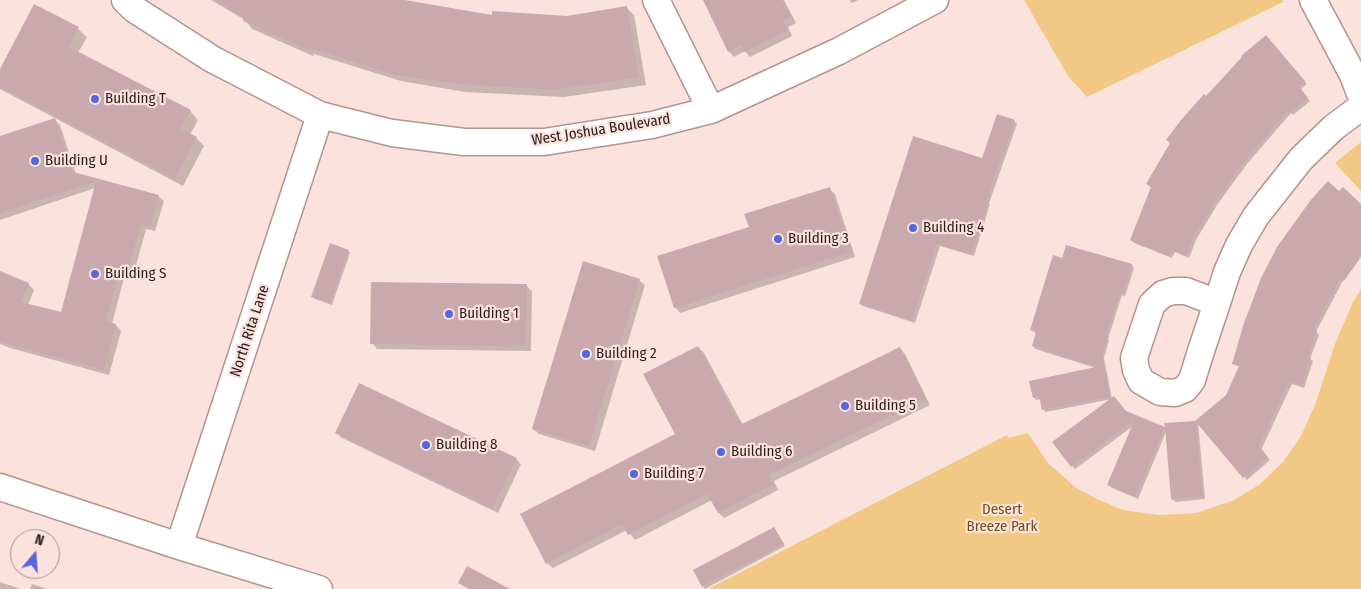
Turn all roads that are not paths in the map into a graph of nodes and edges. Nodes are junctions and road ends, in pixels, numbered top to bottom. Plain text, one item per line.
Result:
1 (125, 0) edge
2 (656, 0) edge
3 (936, 0) edge
4 (1313, 0) edge
5 (1361, 96) edge
6 (1361, 107) edge
7 (711, 110) junction
8 (320, 115) junction
9 (1217, 303) dead end
10 (0, 487) edge
11 (179, 546) junction
12 (319, 589) edge

1 - 8 street, West Joshua Boulevard
2 - 7 street
3 - 7 street, West Joshua Boulevard
4 - 5 street
6 - 9 street
7 - 8 street, West Joshua Boulevard
8 - 11 street, North Rita Lane
10 - 11 street
11 - 12 street

